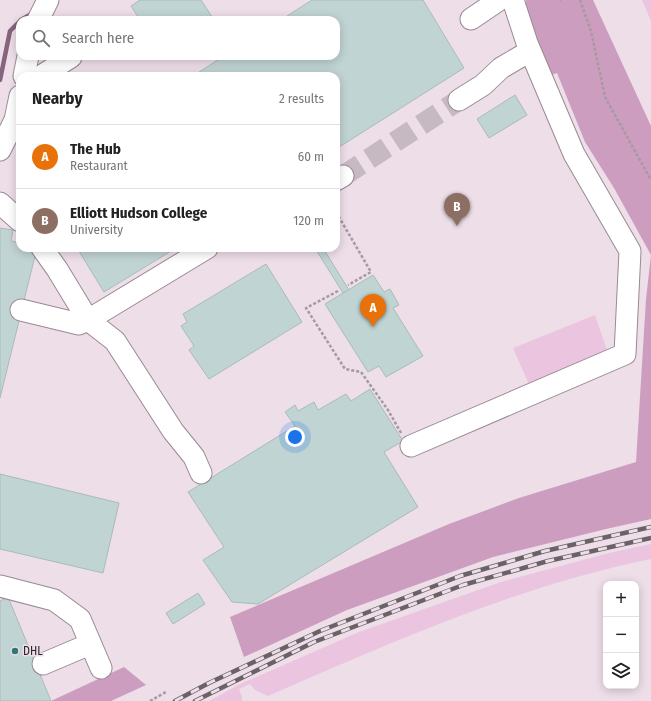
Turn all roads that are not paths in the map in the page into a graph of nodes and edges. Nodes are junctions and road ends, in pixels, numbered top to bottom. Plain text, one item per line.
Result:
1 (48, 0) edge
2 (498, 0) edge
3 (513, 0) edge
4 (40, 16) edge
5 (471, 19) dead end
6 (529, 47) junction
7 (27, 60) edge
8 (66, 60) edge
9 (25, 72) edge
10 (47, 72) edge
11 (459, 100) tunnel mouth
12 (16, 115) edge
13 (9, 138) edge
14 (0, 203) edge
15 (16, 217) edge
16 (45, 252) edge
17 (200, 252) edge
18 (22, 310) dead end
19 (88, 320) junction
20 (410, 446) road end
21 (201, 473) dead end
22 (0, 586) edge
23 (90, 644) junction
24 (43, 664) dead end
25 (101, 668) dead end

1 - 4 lane
2 - 5 lane
2 - 6 lane
3 - 6 lane
6 - 11 lane
6 - 20 lane
7 - 9 lane
8 - 10 lane
12 - 13 lane
14 - 15 lane
16 - 19 lane
17 - 19 lane
18 - 19 lane
19 - 21 lane
22 - 23 lane
23 - 24 lane
23 - 25 lane

